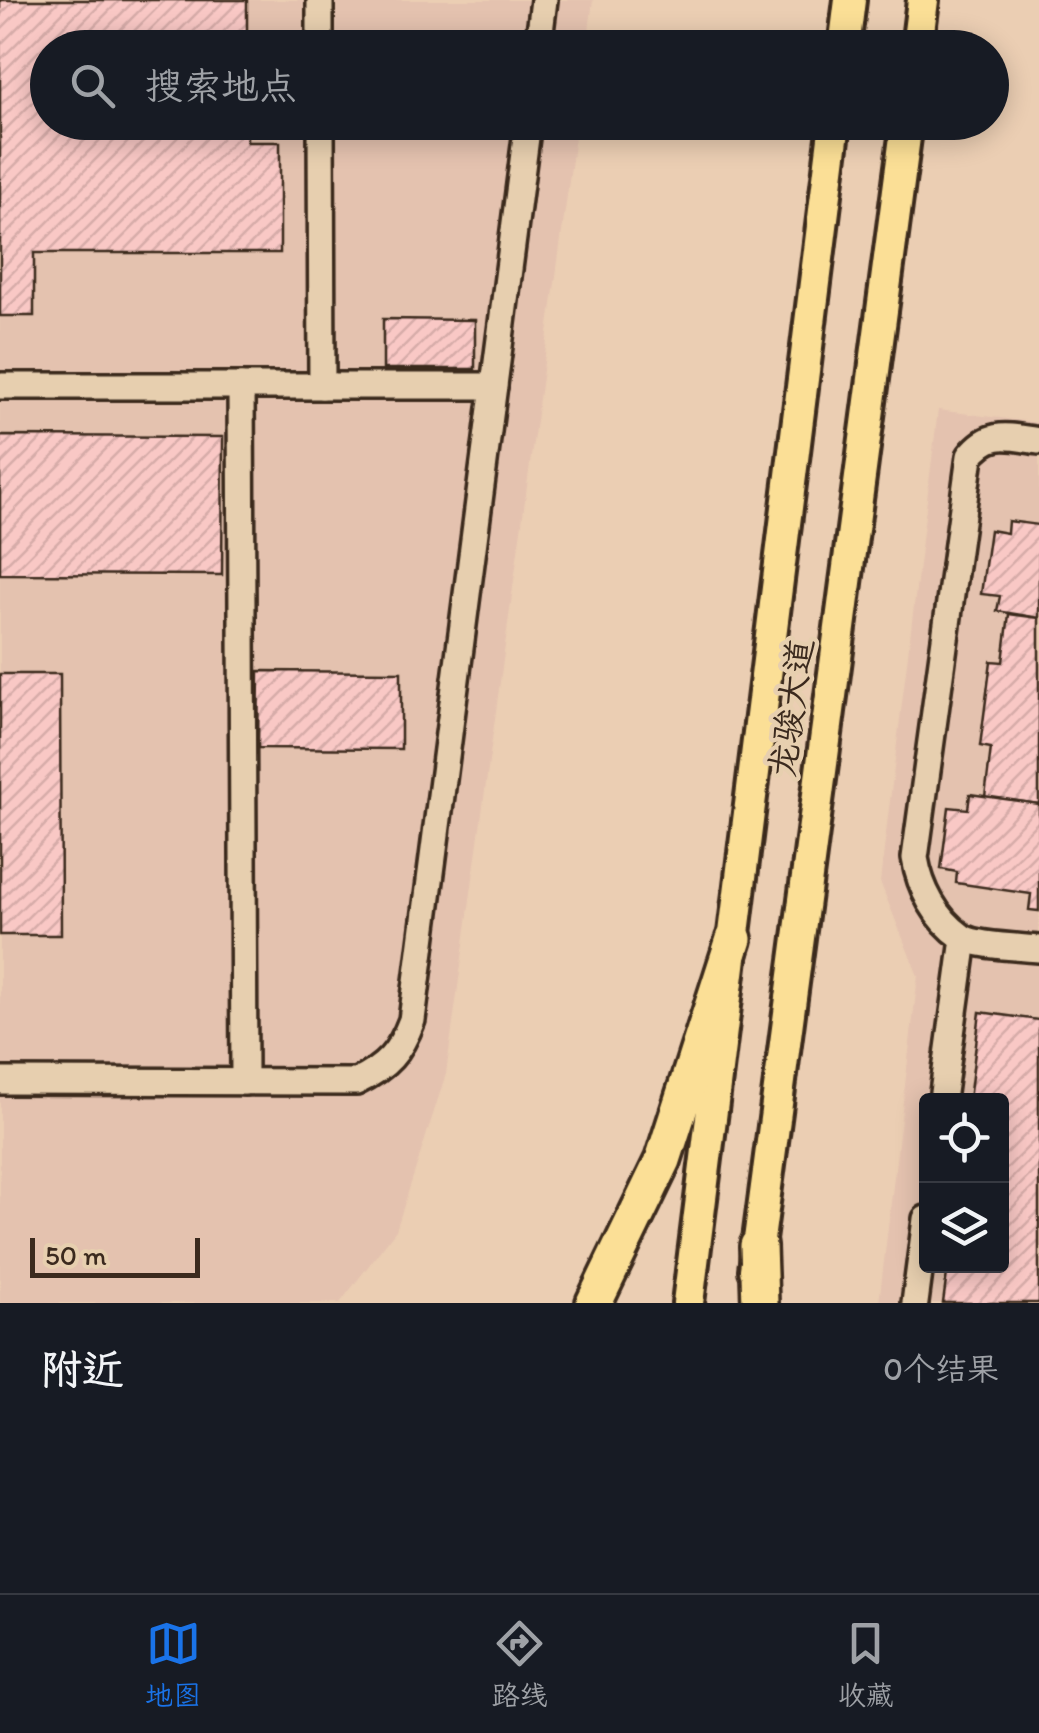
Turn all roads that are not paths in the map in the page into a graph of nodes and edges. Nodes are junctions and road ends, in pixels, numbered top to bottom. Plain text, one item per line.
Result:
1 (320, 0) edge
2 (544, 0) edge
3 (850, 0) edge
4 (923, 0) edge
5 (320, 30) edge
6 (540, 30) edge
7 (846, 30) edge
8 (919, 30) edge
9 (321, 140) edge
10 (526, 140) edge
11 (833, 140) edge
12 (905, 140) edge
13 (0, 386) edge
14 (240, 386) junction
15 (322, 386) junction
16 (494, 386) junction
17 (1039, 440) edge
18 (734, 939) junction
19 (964, 939) junction
20 (1039, 949) edge
21 (0, 1081) edge
22 (244, 1082) junction
23 (943, 1093) edge
24 (758, 1246) junction
25 (919, 1272) edge
26 (594, 1303) edge
27 (688, 1303) edge
28 (750, 1303) edge
29 (760, 1303) edge
30 (915, 1303) edge

1 - 5 street
2 - 6 street
3 - 7 main road
4 - 8 main road
9 - 15 street
10 - 16 street
11 - 18 main road, 龙骏大道
12 - 24 main road, 龙骏大道
13 - 14 street
14 - 15 street
14 - 22 street
15 - 16 street
16 - 22 street
17 - 19 street
18 - 26 highway
18 - 27 main road, 龙骏大道
19 - 20 street
19 - 23 street
21 - 22 street
24 - 28 main road, 龙骏大道
24 - 29 highway
25 - 30 street

